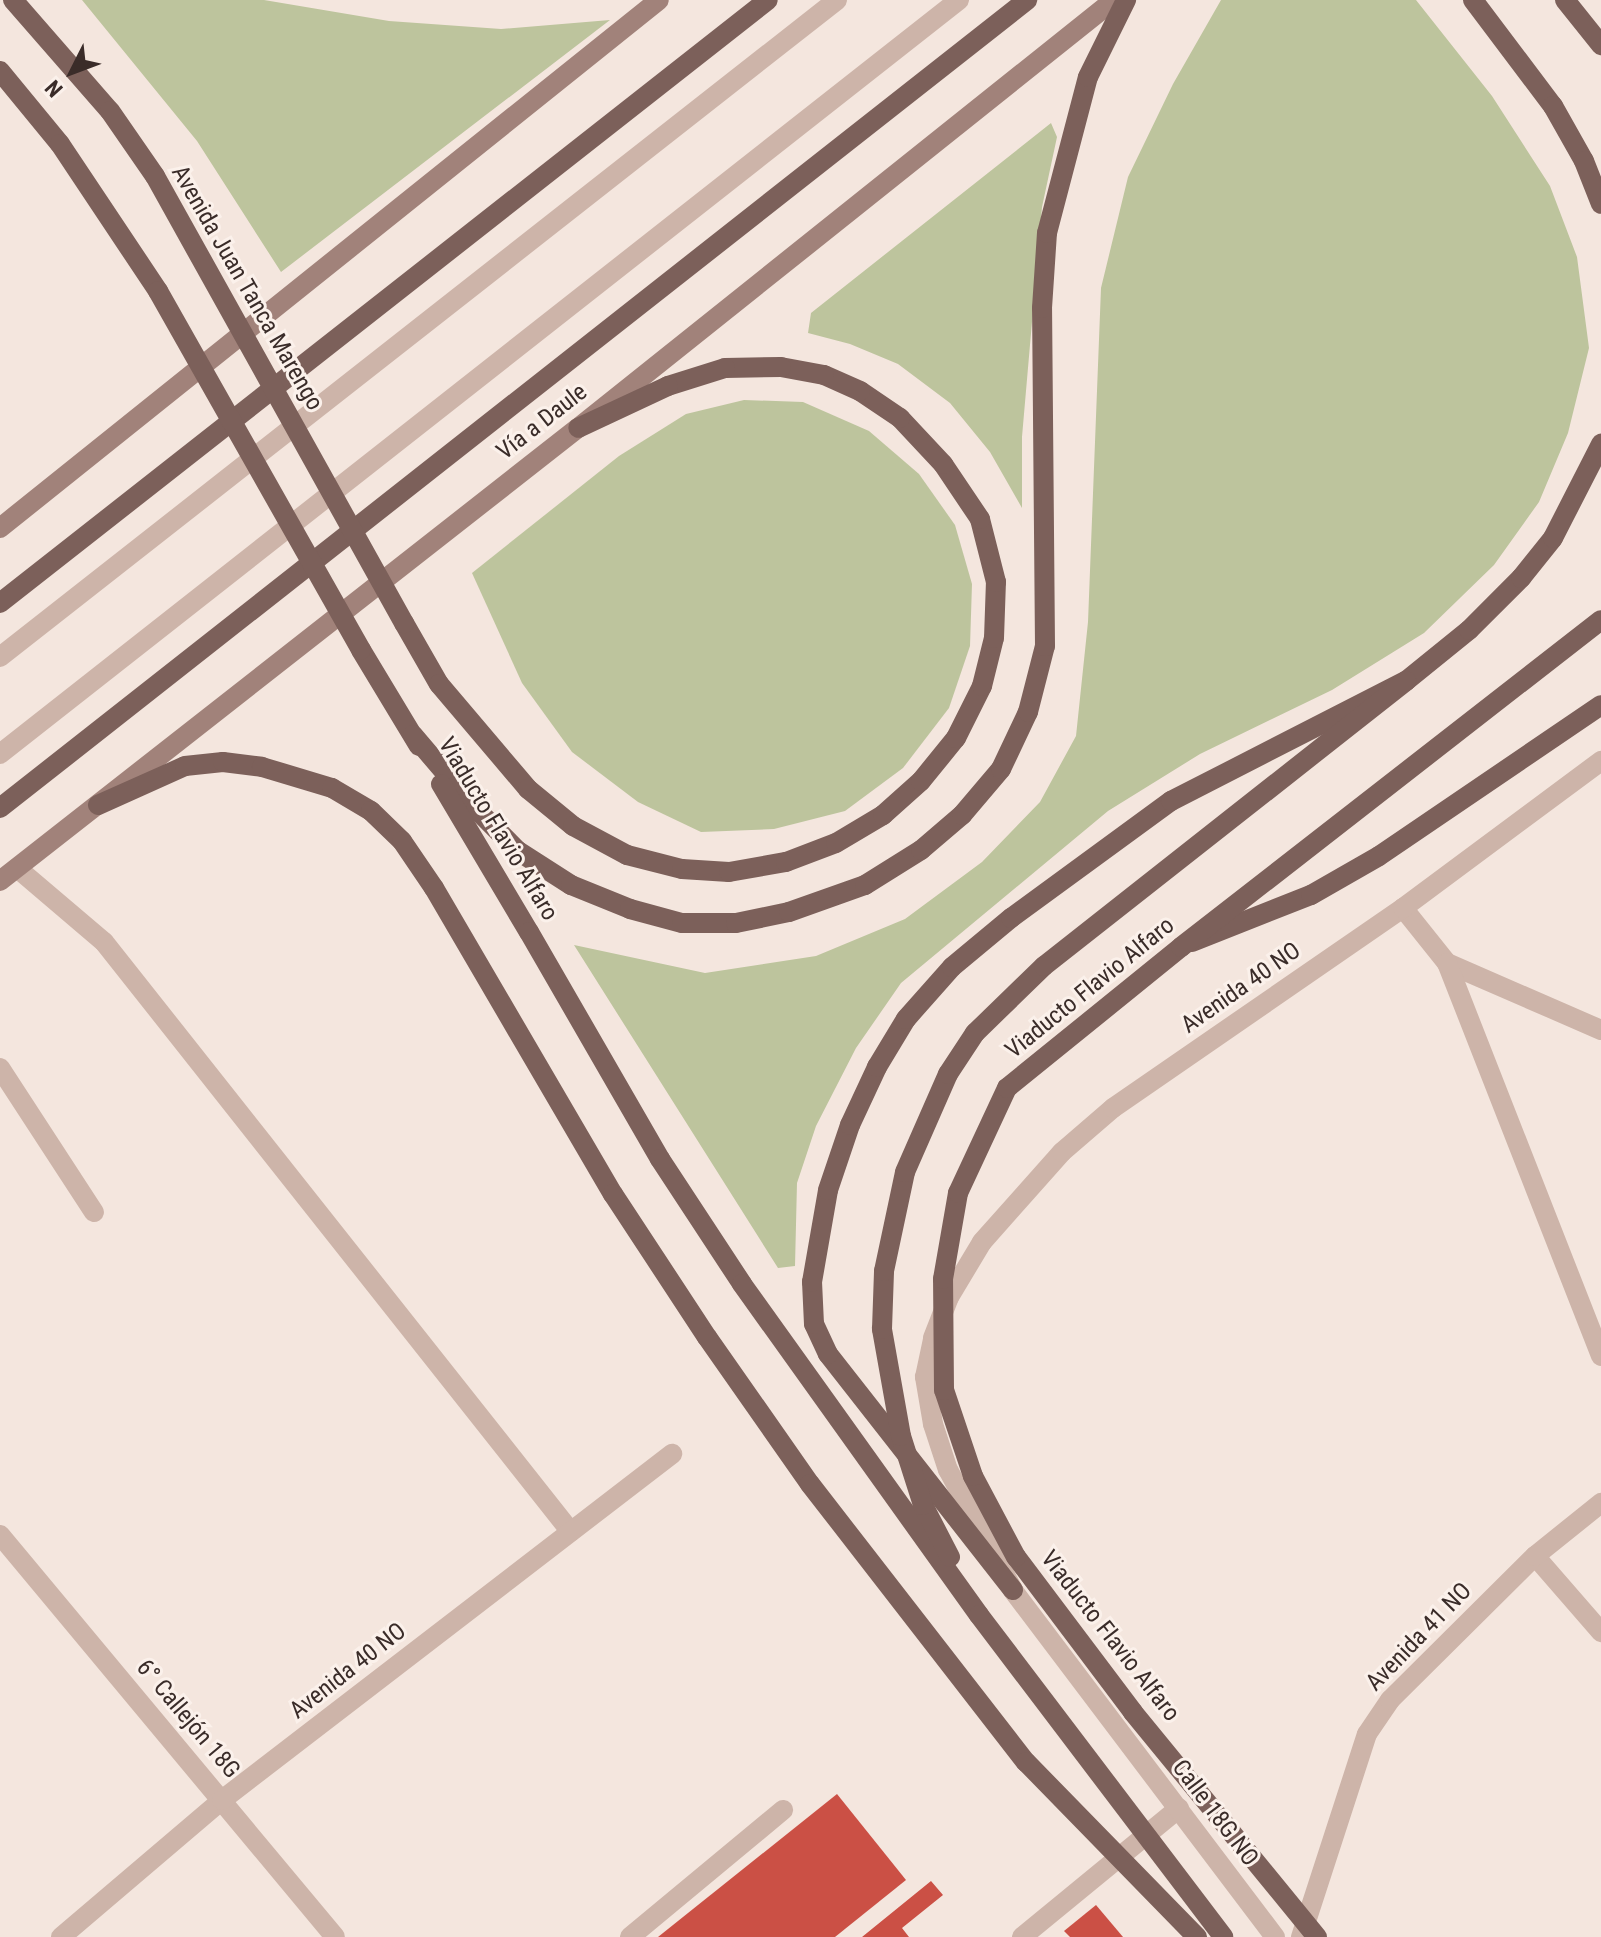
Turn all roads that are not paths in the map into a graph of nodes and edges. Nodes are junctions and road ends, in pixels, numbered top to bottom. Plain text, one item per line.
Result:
1 (13, 0) edge
2 (659, 0) edge
3 (768, 0) edge
4 (837, 0) edge
5 (959, 0) edge
6 (1027, 0) edge
7 (1114, 0) edge
8 (1126, 0) edge
9 (1473, 0) edge
10 (1565, 0) edge
11 (1601, 45) edge
12 (0, 71) edge
13 (1601, 204) edge
14 (578, 428) junction
15 (1601, 444) edge
16 (0, 528) edge
17 (0, 603) edge
18 (1601, 620) edge
19 (0, 657) edge
20 (1406, 681) junction
21 (1601, 705) edge
22 (413, 735) junction
23 (0, 754) edge
24 (1601, 761) edge
25 (98, 805) junction
26 (0, 808) edge
27 (17, 868) junction
28 (0, 881) edge
29 (1403, 908) junction
30 (1181, 947) junction
31 (1447, 963) junction
32 (1601, 1030) edge
33 (0, 1068) edge
34 (94, 1212) dead end
35 (949, 1297) joint
36 (1601, 1356) edge
37 (672, 1454) dead end
38 (1601, 1503) edge
39 (571, 1532) junction
40 (0, 1535) edge
41 (1535, 1556) junction
42 (1013, 1590) junction
43 (979, 1615) junction
44 (1601, 1632) edge
45 (222, 1800) junction
46 (1179, 1808) junction
47 (783, 1810) dead end
48 (61, 1937) edge
49 (335, 1937) edge
50 (630, 1937) edge
51 (1022, 1937) edge
52 (1197, 1937) edge
53 (1223, 1937) edge
54 (1275, 1937) edge
55 (1301, 1937) edge
56 (1317, 1937) edge

1 - 14 main road, Avenida Juan Tanca Marengo, bridge
2 - 16 main road
3 - 17 main road
4 - 19 street
5 - 23 street
6 - 26 main road, Vía a Daule
7 - 14 main road, Vía a Daule
8 - 22 main road
9 - 13 main road
10 - 11 main road
12 - 22 main road, Viaducto Flavio Alfaro, bridge
14 - 25 main road, Vía a Daule
15 - 20 main road
18 - 30 main road, Viaducto Flavio Alfaro, bridge
20 - 42 main road, bridge
20 - 43 main road, bridge
21 - 30 main road, bridge
22 - 43 main road, Viaducto Flavio Alfaro, bridge
24 - 29 street, Avenida 40 NO
25 - 27 main road, Vía a Daule
25 - 52 main road, bridge
27 - 28 main road, Vía a Daule
27 - 39 street
29 - 31 street
29 - 35 street, Avenida 40 NO
30 - 56 main road, Viaducto Flavio Alfaro, bridge
31 - 32 street
31 - 36 street
33 - 34 street
35 - 42 street, Calle 18G NO
37 - 39 street, Avenida 40 NO
38 - 41 street, Avenida 41 NO
39 - 45 street, Avenida 40 NO
40 - 45 street, 6° Callejón 18G
41 - 44 street
41 - 55 street, Avenida 41 NO
42 - 46 street, Calle 18G NO
43 - 53 main road, Viaducto Flavio Alfaro, bridge
45 - 48 street, Avenida 40 NO
45 - 49 street, 6° Callejón 18G
46 - 51 street
46 - 54 street, Calle 18G NO
47 - 50 street

